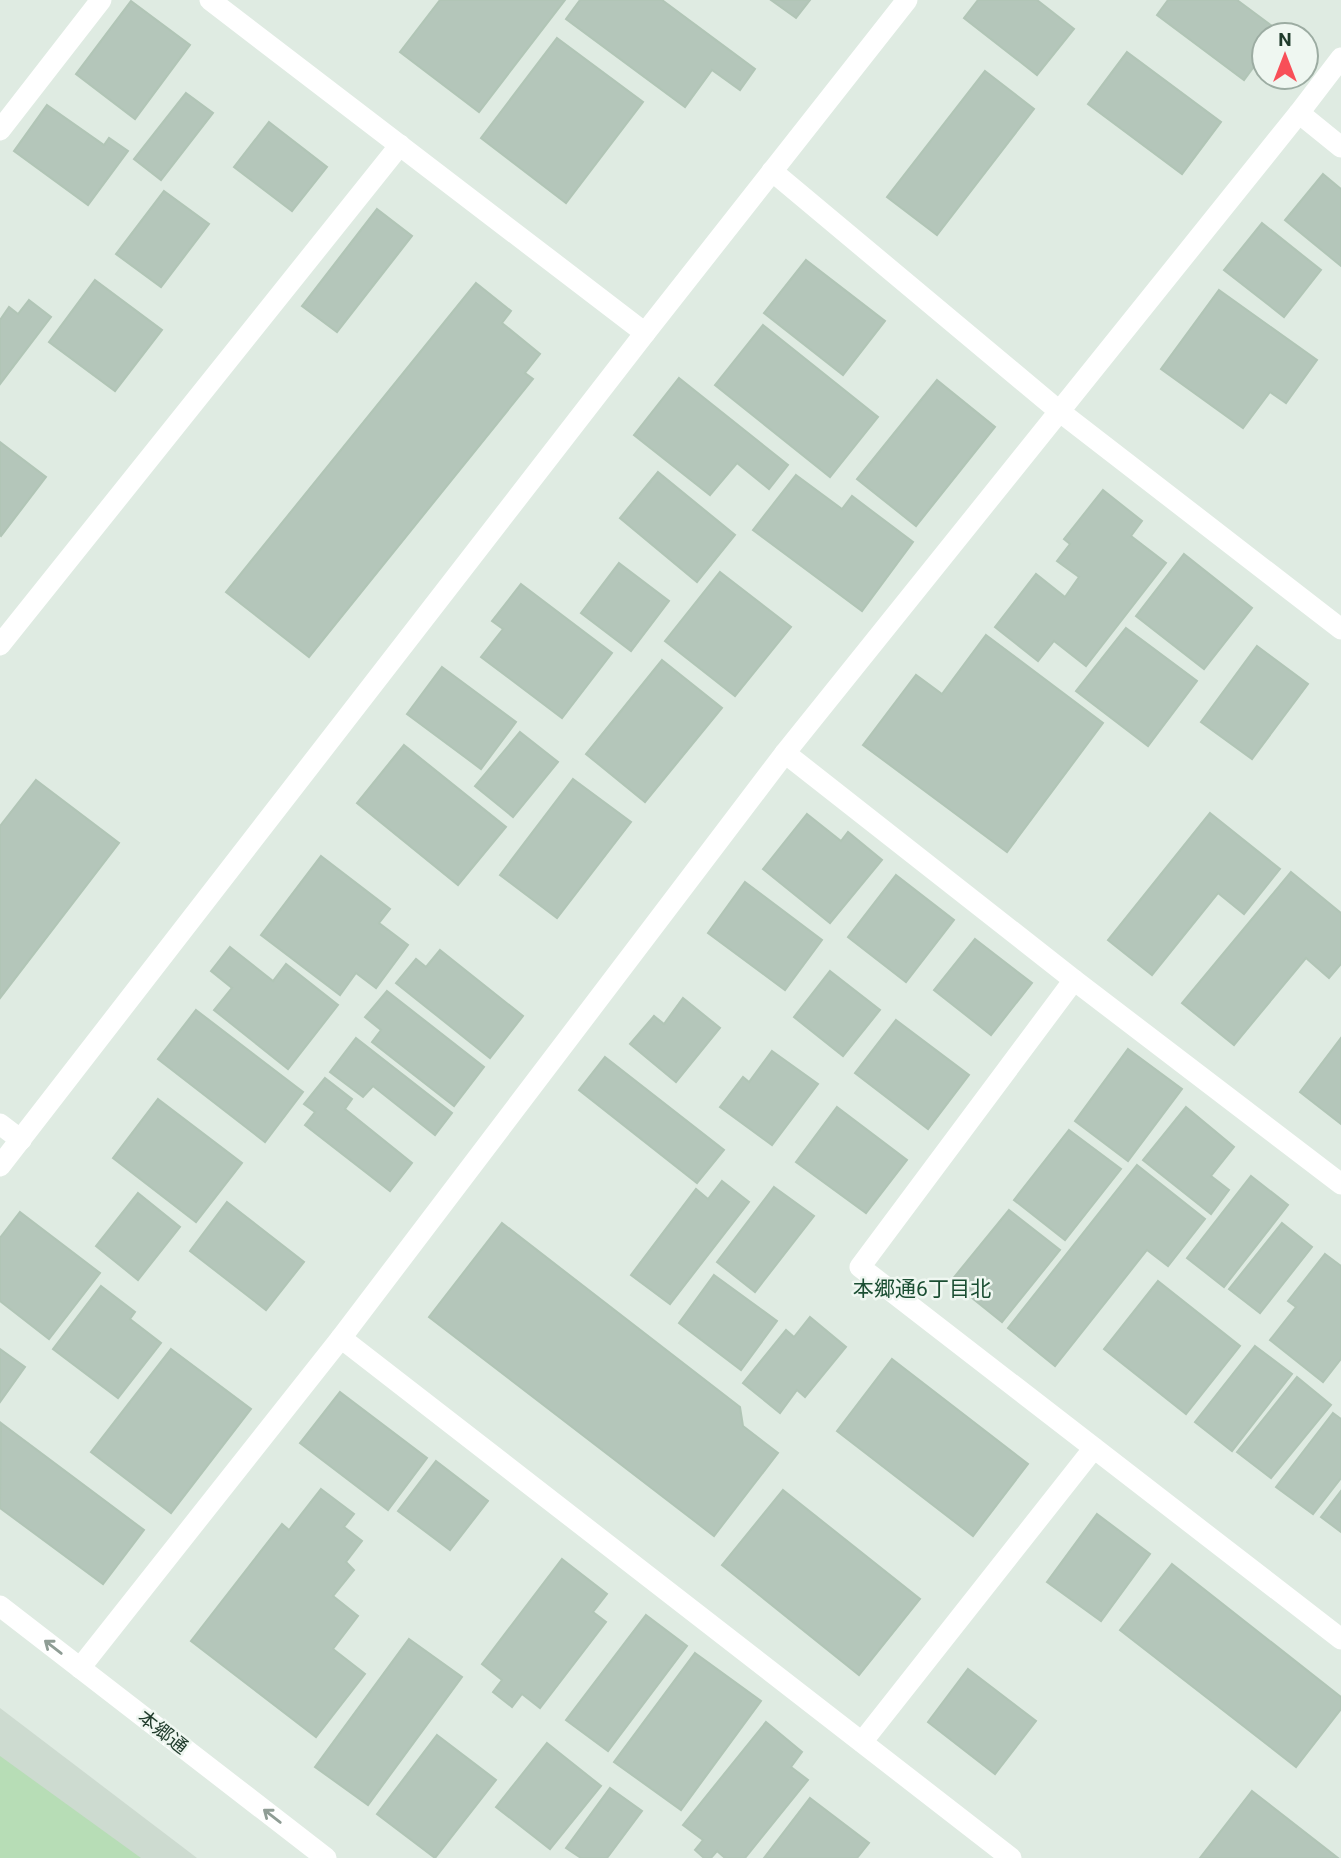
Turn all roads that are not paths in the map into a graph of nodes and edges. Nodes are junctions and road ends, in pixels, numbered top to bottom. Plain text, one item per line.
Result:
1 (101, 0) edge
2 (210, 0) edge
3 (907, 0) edge
4 (1341, 58) edge
5 (1299, 113) junction
6 (0, 130) edge
7 (400, 145) junction
8 (1341, 146) edge
9 (772, 171) junction
10 (645, 333) junction
11 (1059, 411) junction
12 (1341, 629) edge
13 (0, 645) edge
14 (785, 753) junction
15 (1074, 979) junction
16 (0, 1124) edge
17 (21, 1140) junction
18 (0, 1166) edge
19 (1341, 1184) edge
20 (341, 1338) junction
21 (1094, 1448) junction
22 (0, 1606) edge
23 (1341, 1639) edge
24 (80, 1668) junction
25 (862, 1742) junction
26 (326, 1858) edge
27 (1011, 1858) edge

1 - 6 street
2 - 7 street
3 - 9 street
4 - 5 street
5 - 8 street
5 - 11 street
7 - 10 street
7 - 13 street
9 - 10 street
9 - 11 street
10 - 17 street
11 - 12 street
11 - 14 street
14 - 15 street
14 - 20 street
15 - 19 street
15 - 21 street
16 - 17 street
17 - 18 street
20 - 24 street
20 - 25 street
21 - 23 street
21 - 25 street
24 -> 22 street, 本郷通
26 -> 24 street, 本郷通
25 - 27 street

